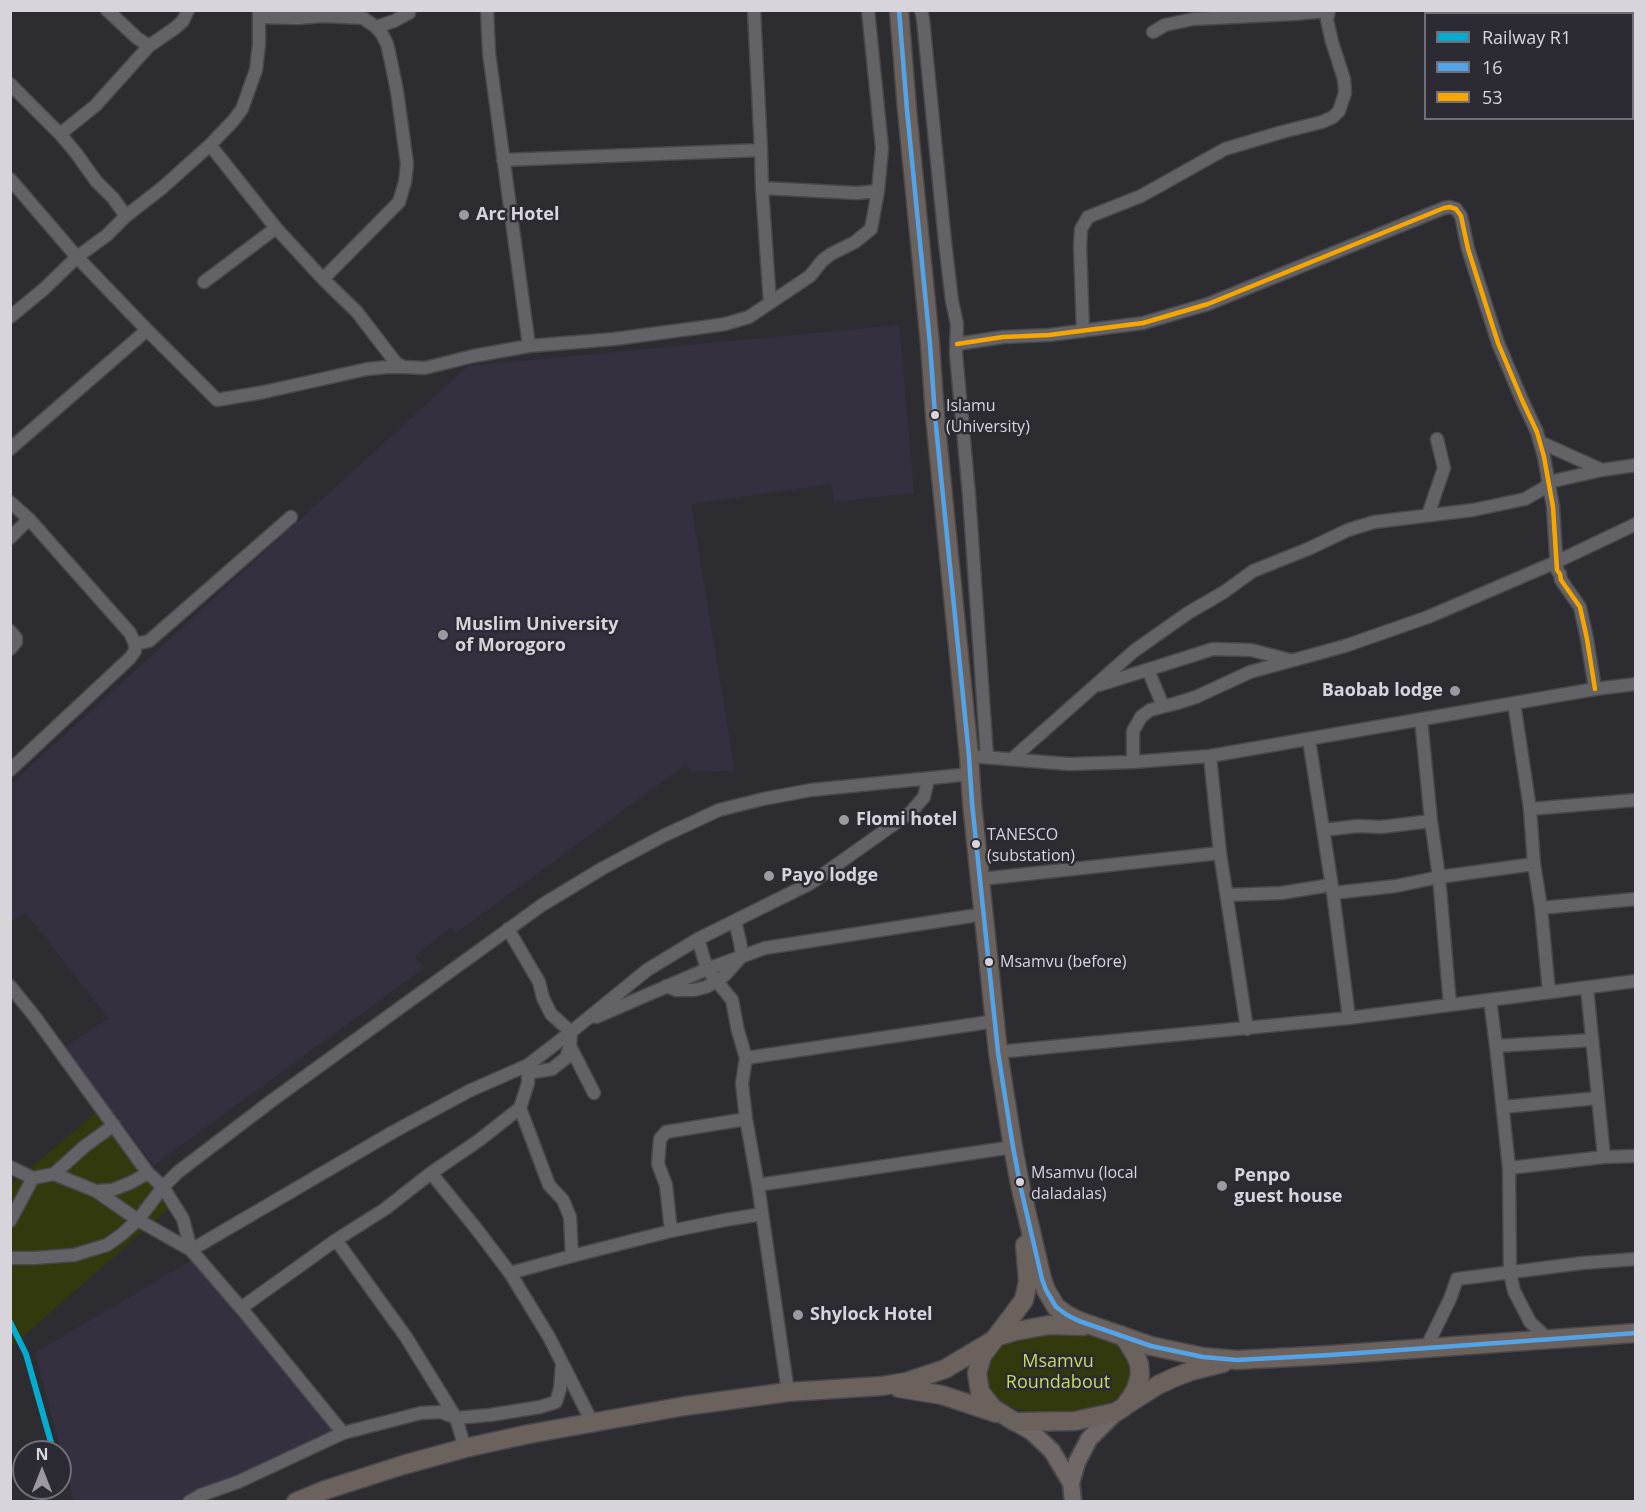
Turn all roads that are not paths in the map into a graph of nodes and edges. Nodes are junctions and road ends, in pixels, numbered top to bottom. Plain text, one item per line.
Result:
1 (108, 10) edge
2 (188, 10) edge
3 (486, 10) edge
4 (754, 10) edge
5 (868, 10) edge
6 (899, 10) edge
7 (921, 10) edge
8 (1329, 11) edge
9 (409, 12) dead end
10 (259, 14) edge
11 (376, 27) junction
12 (1154, 32) dead end
13 (149, 46) junction
14 (10, 84) edge
15 (60, 134) junction
16 (210, 145) junction
17 (761, 150) junction
18 (503, 160) junction
19 (11, 182) edge
20 (762, 188) junction
21 (878, 191) junction
22 (126, 216) junction
23 (276, 228) junction
24 (77, 257) junction
25 (323, 279) junction
26 (204, 282) dead end
27 (770, 303) junction
28 (10, 317) edge
29 (147, 330) junction
30 (1083, 331) junction
31 (957, 344) junction
32 (529, 346) junction
33 (404, 368) junction
34 (1437, 439) dead end
35 (1540, 442) junction
36 (10, 449) edge
37 (1635, 465) edge
38 (1602, 470) junction
39 (1548, 482) junction
40 (10, 502) edge
41 (1428, 515) junction
42 (291, 517) dead end
43 (29, 519) junction
44 (1635, 524) edge
45 (10, 538) edge
46 (1556, 562) junction
47 (10, 631) edge
48 (135, 644) junction
49 (10, 649) edge
50 (1292, 661) junction
51 (1148, 670) junction
52 (1635, 684) edge
53 (1092, 687) junction
54 (1595, 689) junction
55 (1514, 703) junction
56 (1163, 706) junction
57 (1421, 719) junction
58 (1309, 740) junction
59 (978, 756) junction
60 (1210, 756) junction
61 (1011, 759) junction
62 (1133, 762) junction
63 (10, 770) edge
64 (971, 774) junction
65 (928, 780) junction
66 (1635, 800) edge
67 (1530, 809) junction
68 (1431, 821) junction
69 (1323, 830) junction
70 (1220, 853) junction
71 (1534, 864) junction
72 (1439, 877) junction
73 (981, 879) junction
74 (1332, 889) junction
75 (1227, 895) junction
76 (1635, 899) edge
77 (1541, 908) junction
78 (984, 914) junction
79 (735, 921) junction
80 (508, 929) junction
81 (698, 939) junction
82 (742, 956) junction
83 (707, 969) junction
84 (717, 981) junction
85 (1635, 981) edge
86 (10, 986) edge
87 (666, 986) junction
88 (1587, 988) junction
89 (1549, 992) junction
90 (1490, 1000) junction
91 (1450, 1005) junction
92 (1349, 1018) junction
93 (996, 1021) junction
94 (583, 1023) junction
95 (1246, 1029) junction
96 (571, 1032) junction
97 (1592, 1040) junction
98 (570, 1046) junction
99 (1496, 1046) junction
100 (998, 1052) junction
101 (746, 1058) junction
102 (528, 1069) junction
103 (594, 1093) dead end
104 (1598, 1098) junction
105 (1503, 1107) junction
106 (520, 1108) junction
107 (746, 1119) junction
108 (114, 1125) junction
109 (1013, 1147) junction
110 (1635, 1156) edge
111 (1604, 1157) junction
112 (10, 1167) edge
113 (1509, 1168) junction
114 (54, 1173) junction
115 (148, 1173) junction
116 (431, 1173) junction
117 (33, 1178) junction
118 (758, 1185) junction
119 (163, 1187) junction
120 (1021, 1189) junction
121 (96, 1191) junction
122 (762, 1214) junction
123 (138, 1220) junction
124 (10, 1221) edge
125 (671, 1231) junction
126 (336, 1239) junction
127 (191, 1250) junction
128 (572, 1256) junction
129 (10, 1258) edge
130 (1635, 1258) edge
131 (1510, 1273) junction
132 (510, 1274) junction
133 (241, 1308) junction
134 (1102, 1329) junction
135 (1635, 1333) edge
136 (1120, 1335) junction
137 (994, 1339) junction
138 (1549, 1340) junction
139 (1426, 1348) junction
140 (1237, 1360) junction
141 (562, 1365) junction
142 (882, 1386) junction
143 (788, 1392) junction
144 (1120, 1409) junction
145 (456, 1418) junction
146 (1010, 1419) junction
147 (592, 1422) junction
148 (343, 1433) junction
149 (465, 1448) junction
150 (1071, 1483) junction
151 (189, 1502) edge
152 (296, 1502) edge
153 (1073, 1502) edge

1 - 13 street
2 - 13 street
3 - 18 street
4 - 17 street
5 - 21 street
6 - 59 highway
7 - 31 street
8 - 12 street
8 - 30 street
9 - 11 street
10 - 11 street
10 - 16 street
11 - 25 street
13 - 15 street
14 - 15 street
15 - 22 street
16 - 22 street
16 - 23 street
17 - 18 street
17 - 20 street
18 - 32 street
19 - 24 street
20 - 21 street
20 - 27 street
21 - 27 street
22 - 24 street
23 - 25 street
23 - 26 street
24 - 28 street
24 - 29 street
25 - 33 street
27 - 32 street
29 - 33 street
29 - 36 street
30 - 31 street
30 - 35 street
31 - 59 street
32 - 33 street
34 - 41 street
35 - 38 street
35 - 39 street
37 - 38 street
38 - 39 street
39 - 41 street
39 - 46 street
40 - 43 street
41 - 53 street
42 - 48 street
43 - 45 street
43 - 48 street
44 - 46 street
46 - 50 street
46 - 54 street
47 - 49 street
48 - 63 street
50 - 51 street
50 - 56 street
51 - 53 street
51 - 56 street
52 - 54 street
53 - 61 street
54 - 55 street
55 - 57 street
55 - 67 street
56 - 62 street
57 - 58 street
57 - 68 street
58 - 60 street
58 - 69 street
59 - 61 street
59 - 64 highway
60 - 62 street
60 - 70 street
61 - 62 street
64 - 65 street
64 - 73 highway
65 - 79 street
65 - 80 street
66 - 67 street
67 - 71 street
68 - 69 street
68 - 72 street
69 - 74 street
70 - 73 street
70 - 75 street
71 - 72 street
71 - 77 street
72 - 74 street
72 - 91 street
73 - 78 highway
74 - 75 street
74 - 92 street
75 - 95 street
76 - 77 street
77 - 89 street
78 - 82 street
78 - 93 highway
79 - 81 street
79 - 82 street
80 - 96 street
80 - 119 street
81 - 83 street
81 - 94 street
82 - 83 street
82 - 84 street
83 - 84 street
83 - 87 street
84 - 87 street
84 - 101 street
85 - 88 street
86 - 108 street
87 - 94 street
88 - 89 street
88 - 97 street
89 - 90 street
90 - 91 street
90 - 99 street
91 - 92 street
92 - 95 street
93 - 100 highway
93 - 101 street
94 - 96 street
95 - 100 street
96 - 98 street
96 - 102 street
97 - 99 street
97 - 104 street
98 - 102 street
98 - 103 street
99 - 105 street
100 - 109 highway
101 - 107 street
102 - 106 street
102 - 127 street
104 - 105 street
104 - 111 street
105 - 113 street
106 - 116 street
106 - 128 street
107 - 118 street
107 - 125 street
108 - 114 street
108 - 115 street
109 - 118 street
109 - 120 highway
110 - 111 street
111 - 113 street
112 - 117 street
113 - 131 street
114 - 117 street
114 - 121 street
115 - 119 street
115 - 121 street
116 - 126 street
116 - 132 street
117 - 124 street
118 - 122 street
119 - 123 street
119 - 127 street
120 - 134 highway
120 - 137 highway
121 - 123 street
122 - 125 street
122 - 143 street
123 - 127 street
123 - 129 street
125 - 128 street
126 - 133 street
126 - 145 street
127 - 133 street
128 - 132 street
130 - 131 street
131 - 138 street
131 - 139 street
132 - 141 street
133 - 148 street
134 - 136 highway
134 - 137 highway
135 - 138 highway
136 - 140 highway
136 - 144 highway
137 - 142 highway
137 - 146 highway
138 - 139 highway
139 - 140 highway
140 - 144 highway
141 - 145 street
141 - 147 street
142 - 143 highway
142 - 146 highway
143 - 147 highway
144 - 146 highway
144 - 150 main road
145 - 148 street
145 - 149 street
146 - 150 main road
147 - 149 highway
148 - 151 street
149 - 152 highway
150 - 153 main road

